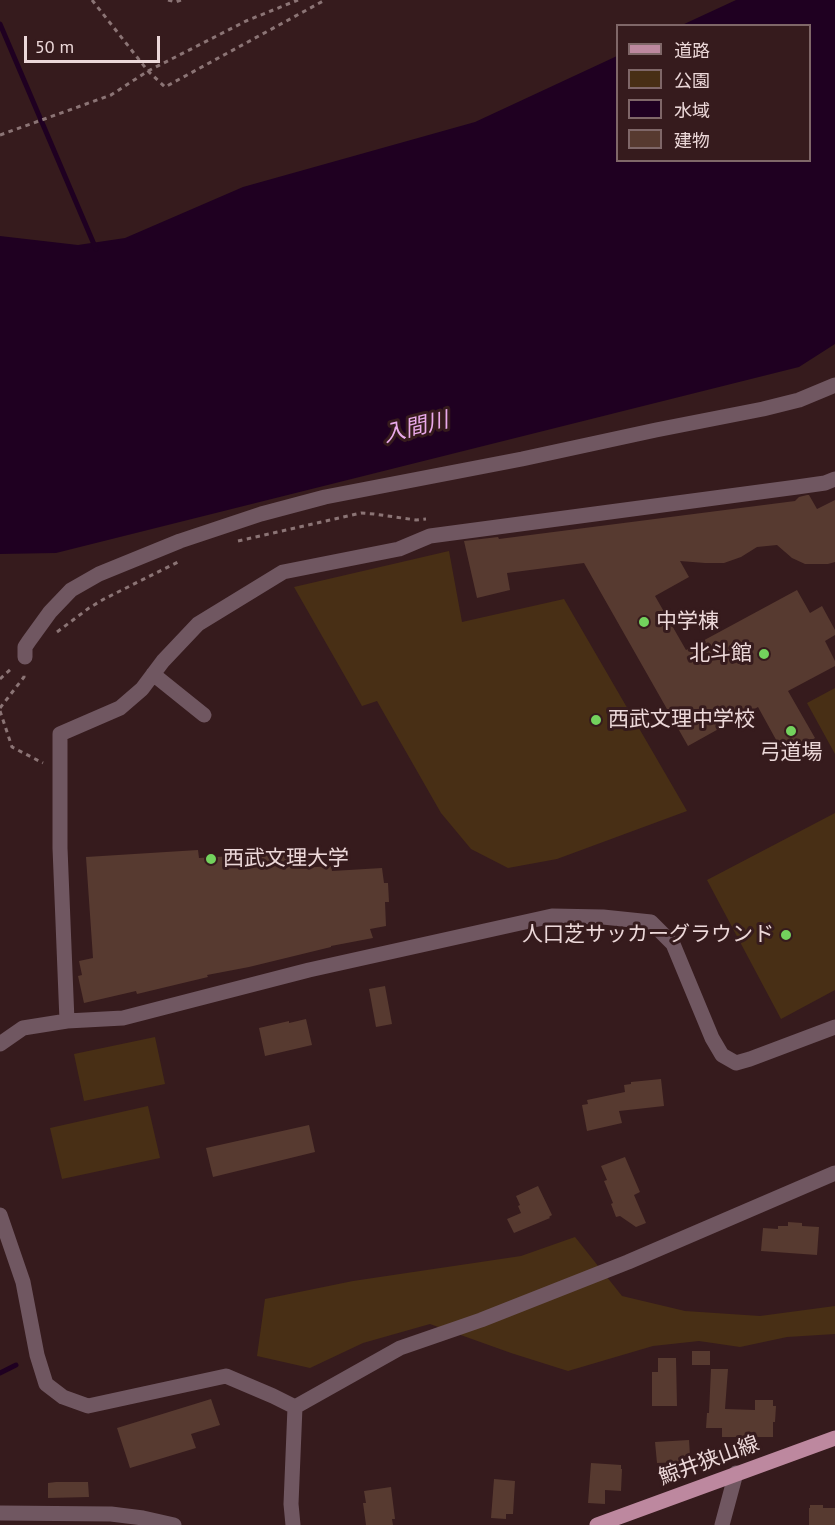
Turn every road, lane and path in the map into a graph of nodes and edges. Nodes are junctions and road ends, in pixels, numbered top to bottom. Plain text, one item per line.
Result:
1 (92, 0) edge
2 (168, 0) edge
3 (181, 0) edge
4 (298, 0) edge
5 (325, 0) edge
6 (148, 71) junction
7 (0, 135) edge
8 (835, 385) edge
9 (835, 479) edge
10 (26, 657) joint
11 (153, 674) junction
12 (0, 710) edge
13 (204, 715) dead end
14 (61, 767) junction
15 (67, 1021) junction
16 (835, 1027) edge
17 (0, 1044) edge
18 (835, 1173) edge
19 (0, 1215) edge
20 (295, 1407) junction
21 (835, 1438) edge
22 (736, 1473) junction
23 (8, 1517) edge
24 (73, 1520) edge
25 (174, 1525) edge
26 (292, 1525) edge
27 (597, 1525) edge
28 (722, 1525) edge

1 - 6 path
2 - 3 path
4 - 6 path
5 - 6 path
6 - 7 path
8 - 10 street
9 - 11 street
10 - 12 path
11 - 13 street
11 - 14 street
12 - 14 path
14 - 15 street
15 - 16 street
15 - 17 street
18 - 20 street
19 - 20 street
20 - 26 street
21 - 22 main road, 鯨井狭山線
22 - 27 main road, 鯨井狭山線
22 - 28 street
23 - 24 street
24 - 25 street

